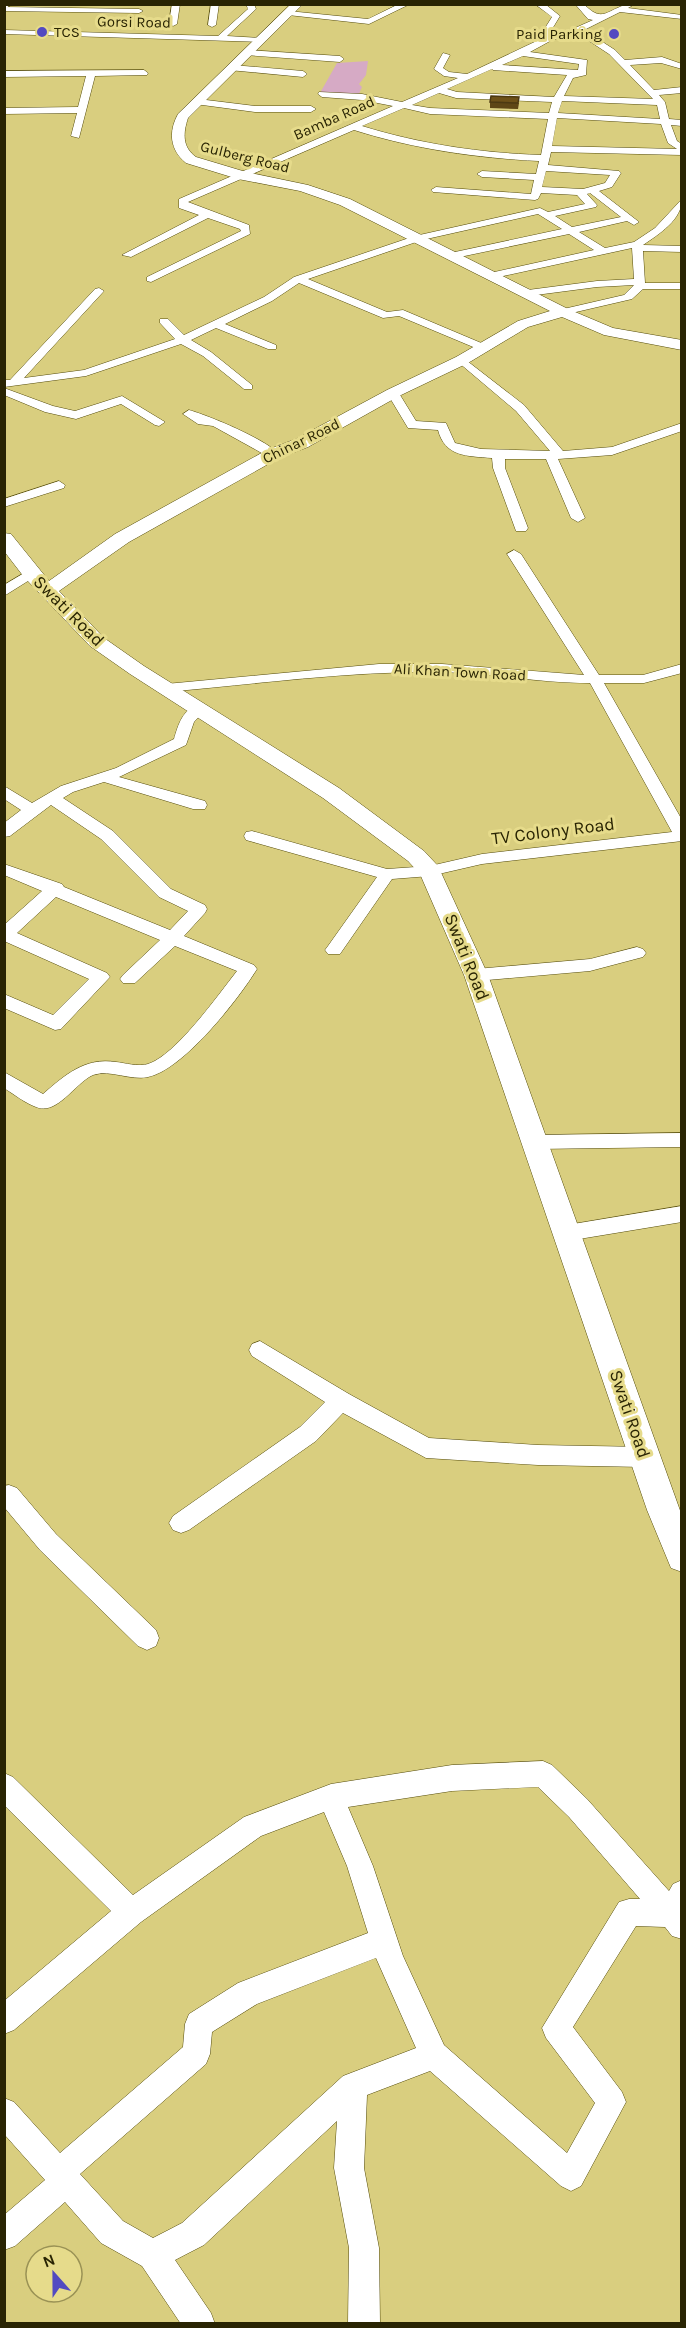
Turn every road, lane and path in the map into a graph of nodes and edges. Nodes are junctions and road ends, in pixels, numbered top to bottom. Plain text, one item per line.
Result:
1 (176, 4) edge
2 (215, 4) edge
3 (250, 4) edge
4 (297, 4) edge
5 (405, 4) edge
6 (539, 4) edge
7 (579, 4) edge
8 (631, 4) edge
9 (5, 7) edge
10 (621, 10) junction
11 (288, 13) junction
12 (138, 14) edge
13 (25, 17) edge
14 (681, 17) edge
15 (604, 19) junction
16 (4, 24) edge
17 (68, 24) dead end
18 (183, 24) dead end
19 (202, 25) dead end
20 (212, 25) junction
21 (236, 25) junction
22 (578, 30) junction
23 (4, 32) edge
24 (135, 35) junction
25 (224, 37) junction
26 (552, 37) junction
27 (261, 40) junction
28 (248, 53) junction
29 (522, 53) junction
30 (446, 55) dead end
31 (681, 55) edge
32 (340, 59) dead end
33 (662, 60) junction
34 (625, 63) junction
35 (490, 67) junction
36 (681, 67) edge
37 (232, 68) junction
38 (144, 73) dead end
39 (582, 73) junction
40 (7, 74) edge
41 (91, 74) junction
42 (303, 74) dead end
43 (467, 76) junction
44 (4, 85) edge
45 (437, 89) junction
46 (681, 90) edge
47 (652, 93) junction
48 (322, 94) dead end
49 (558, 99) junction
50 (198, 102) junction
51 (661, 102) junction
52 (402, 105) junction
53 (311, 109) dead end
54 (82, 110) junction
55 (4, 111) edge
56 (553, 116) junction
57 (665, 122) junction
58 (681, 123) edge
59 (351, 126) junction
60 (76, 136) dead end
61 (681, 150) edge
62 (544, 163) junction
63 (482, 174) dead end
64 (243, 176) junction
65 (436, 189) dead end
66 (591, 189) junction
67 (537, 190) junction
68 (579, 191) junction
69 (681, 202) edge
70 (208, 214) junction
71 (547, 215) junction
72 (629, 218) junction
73 (572, 230) junction
74 (654, 233) junction
75 (419, 238) junction
76 (638, 246) junction
77 (681, 249) edge
78 (603, 251) junction
79 (127, 255) dead end
80 (455, 255) junction
81 (583, 264) junction
82 (494, 275) junction
83 (151, 279) dead end
84 (297, 279) junction
85 (611, 283) junction
86 (640, 284) junction
87 (681, 286) edge
88 (99, 291) dead end
89 (528, 293) junction
90 (628, 297) junction
91 (563, 312) junction
92 (164, 321) dead end
93 (216, 324) junction
94 (182, 340) junction
95 (681, 345) edge
96 (272, 347) dead end
97 (482, 347) junction
98 (462, 360) junction
99 (8, 386) edge
100 (248, 387) dead end
101 (393, 393) junction
102 (189, 414) dead end
103 (159, 422) dead end
104 (681, 427) edge
105 (273, 454) junction
106 (498, 454) junction
107 (554, 455) junction
108 (59, 484) dead end
109 (4, 503) edge
110 (578, 518) dead end
111 (521, 528) dead end
112 (4, 538) edge
113 (514, 554) dead end
114 (40, 582) junction
115 (4, 592) edge
116 (681, 668) edge
117 (594, 678) junction
118 (166, 688) junction
119 (199, 709) junction
120 (104, 777) junction
121 (4, 792) edge
122 (51, 798) junction
123 (199, 805) dead end
124 (31, 810) junction
125 (4, 832) edge
126 (681, 835) edge
127 (252, 836) dead end
128 (4, 869) edge
129 (430, 871) junction
130 (387, 874) junction
131 (56, 888) junction
132 (5, 934) edge
133 (174, 937) junction
134 (334, 950) dead end
135 (637, 953) dead end
136 (476, 975) junction
137 (129, 979) dead end
138 (4, 1000) edge
139 (4, 1079) edge
140 (681, 1140) edge
141 (535, 1142) junction
142 (681, 1214) edge
143 (567, 1233) junction
144 (260, 1350) dead end
145 (341, 1401) junction
146 (645, 1457) junction
147 (4, 1497) edge
148 (181, 1523) dead end
149 (681, 1557) edge
150 (147, 1638) dead end
151 (4, 1786) edge
152 (331, 1797) junction
153 (678, 1911) edge
154 (131, 1912) junction
155 (384, 1941) junction
156 (4, 2020) edge
157 (434, 2055) junction
158 (353, 2086) junction
159 (4, 2112) edge
160 (62, 2177) junction
161 (4, 2235) edge
162 (153, 2255) junction
163 (201, 2324) edge
164 (364, 2324) edge

1 - 18 street
2 - 20 street
3 - 21 street
4 - 11 street, Gulberg Road
5 - 11 street
6 - 26 street
7 - 15 street
8 - 10 street, Bamba Road
9 - 13 street
10 - 14 street
10 - 15 street, Bamba Road
11 - 27 street, Gulberg Road
12 - 13 street
12 - 24 street
13 - 16 street
13 - 17 street
13 - 23 street, Gorsi Road
13 - 24 street, Gorsi Road
15 - 22 street, Bamba Road
19 - 20 street
20 - 21 street
21 - 25 street
22 - 26 street, Bamba Road
22 - 34 street
24 - 25 street, Gorsi Road
25 - 27 street, Gorsi Road
26 - 29 street, Bamba Road
27 - 28 street, Gulberg Road
28 - 32 street
28 - 37 street, Gulberg Road
29 - 35 street, Bamba Road
29 - 39 street
30 - 43 street
31 - 33 street
33 - 34 street
33 - 36 street
34 - 47 street
35 - 39 street
35 - 43 street, Bamba Road
37 - 42 street
37 - 50 street, Gulberg Road
38 - 41 street
39 - 49 street
40 - 41 street
40 - 44 street
41 - 54 street
43 - 45 street, Bamba Road
45 - 49 street
45 - 52 street, Bamba Road
46 - 47 street
47 - 51 street
48 - 52 street
49 - 51 street
49 - 56 street
50 - 53 street
50 - 64 street, Gulberg Road
51 - 57 street
52 - 56 street
52 - 59 street, Bamba Road
54 - 55 street
54 - 60 street
56 - 57 street
56 - 62 street
57 - 58 street
57 - 61 street
59 - 62 street
59 - 64 street, Bamba Road
61 - 62 street
62 - 63 street
62 - 66 street
62 - 67 street
64 - 70 street, Bamba Road
64 - 75 street, Gulberg Road
65 - 67 street
66 - 68 street
66 - 72 street
67 - 68 street
68 - 71 street
69 - 74 street
70 - 79 street
70 - 83 street, Bamba Road
71 - 73 street
71 - 75 street
72 - 73 street
72 - 74 street
73 - 78 street
73 - 80 street
74 - 76 street
75 - 80 street, Gulberg Road
75 - 84 street
76 - 77 street
76 - 78 street
76 - 86 street
78 - 81 street
80 - 82 street, Gulberg Road
81 - 82 street
81 - 85 street
82 - 89 street, Gulberg Road
84 - 93 street
84 - 97 street
85 - 86 street
85 - 89 street
85 - 90 street
86 - 87 street
86 - 90 street
88 - 99 street
89 - 91 street, Gulberg Road
90 - 91 street
91 - 95 street, Gulberg Road
91 - 97 street, Chinar Road
92 - 94 street
93 - 94 street
93 - 96 street
94 - 99 street
94 - 100 street
97 - 98 street, Chinar Road
98 - 101 street, Chinar Road
98 - 107 street
99 - 103 street
101 - 105 street, Chinar Road
101 - 106 street
102 - 105 street
104 - 107 street
105 - 114 street, Chinar Road
106 - 107 street
106 - 111 street
107 - 110 street
108 - 109 street
112 - 114 street, Swati Road
113 - 117 street
114 - 115 street
114 - 118 street, Swati Road
116 - 117 street, Ali Khan Town Road
117 - 118 street, Ali Khan Town Road
117 - 126 street
118 - 119 street, Swati Road
119 - 120 street
119 - 129 street, Swati Road
120 - 122 street
120 - 123 street
121 - 124 street
122 - 124 street
122 - 133 street
124 - 125 street
126 - 129 street, TV Colony Road
127 - 130 street, TV Colony Road
128 - 131 street
129 - 130 street, TV Colony Road
129 - 136 street, Swati Road
130 - 134 street
131 - 132 street
131 - 133 street
132 - 138 street
133 - 137 street
133 - 139 street
135 - 136 street
136 - 141 street, Swati Road
140 - 141 street
141 - 143 street, Swati Road
142 - 143 street
143 - 146 street, Swati Road
144 - 145 street
145 - 146 street
145 - 148 street
146 - 149 street, Swati Road
147 - 150 street
151 - 154 street
152 - 153 street
152 - 154 street
152 - 155 street
153 - 157 street
154 - 156 street
155 - 157 street
155 - 160 street
157 - 158 street
158 - 162 street
158 - 164 street
159 - 160 street
160 - 161 street
160 - 162 street
162 - 163 street

